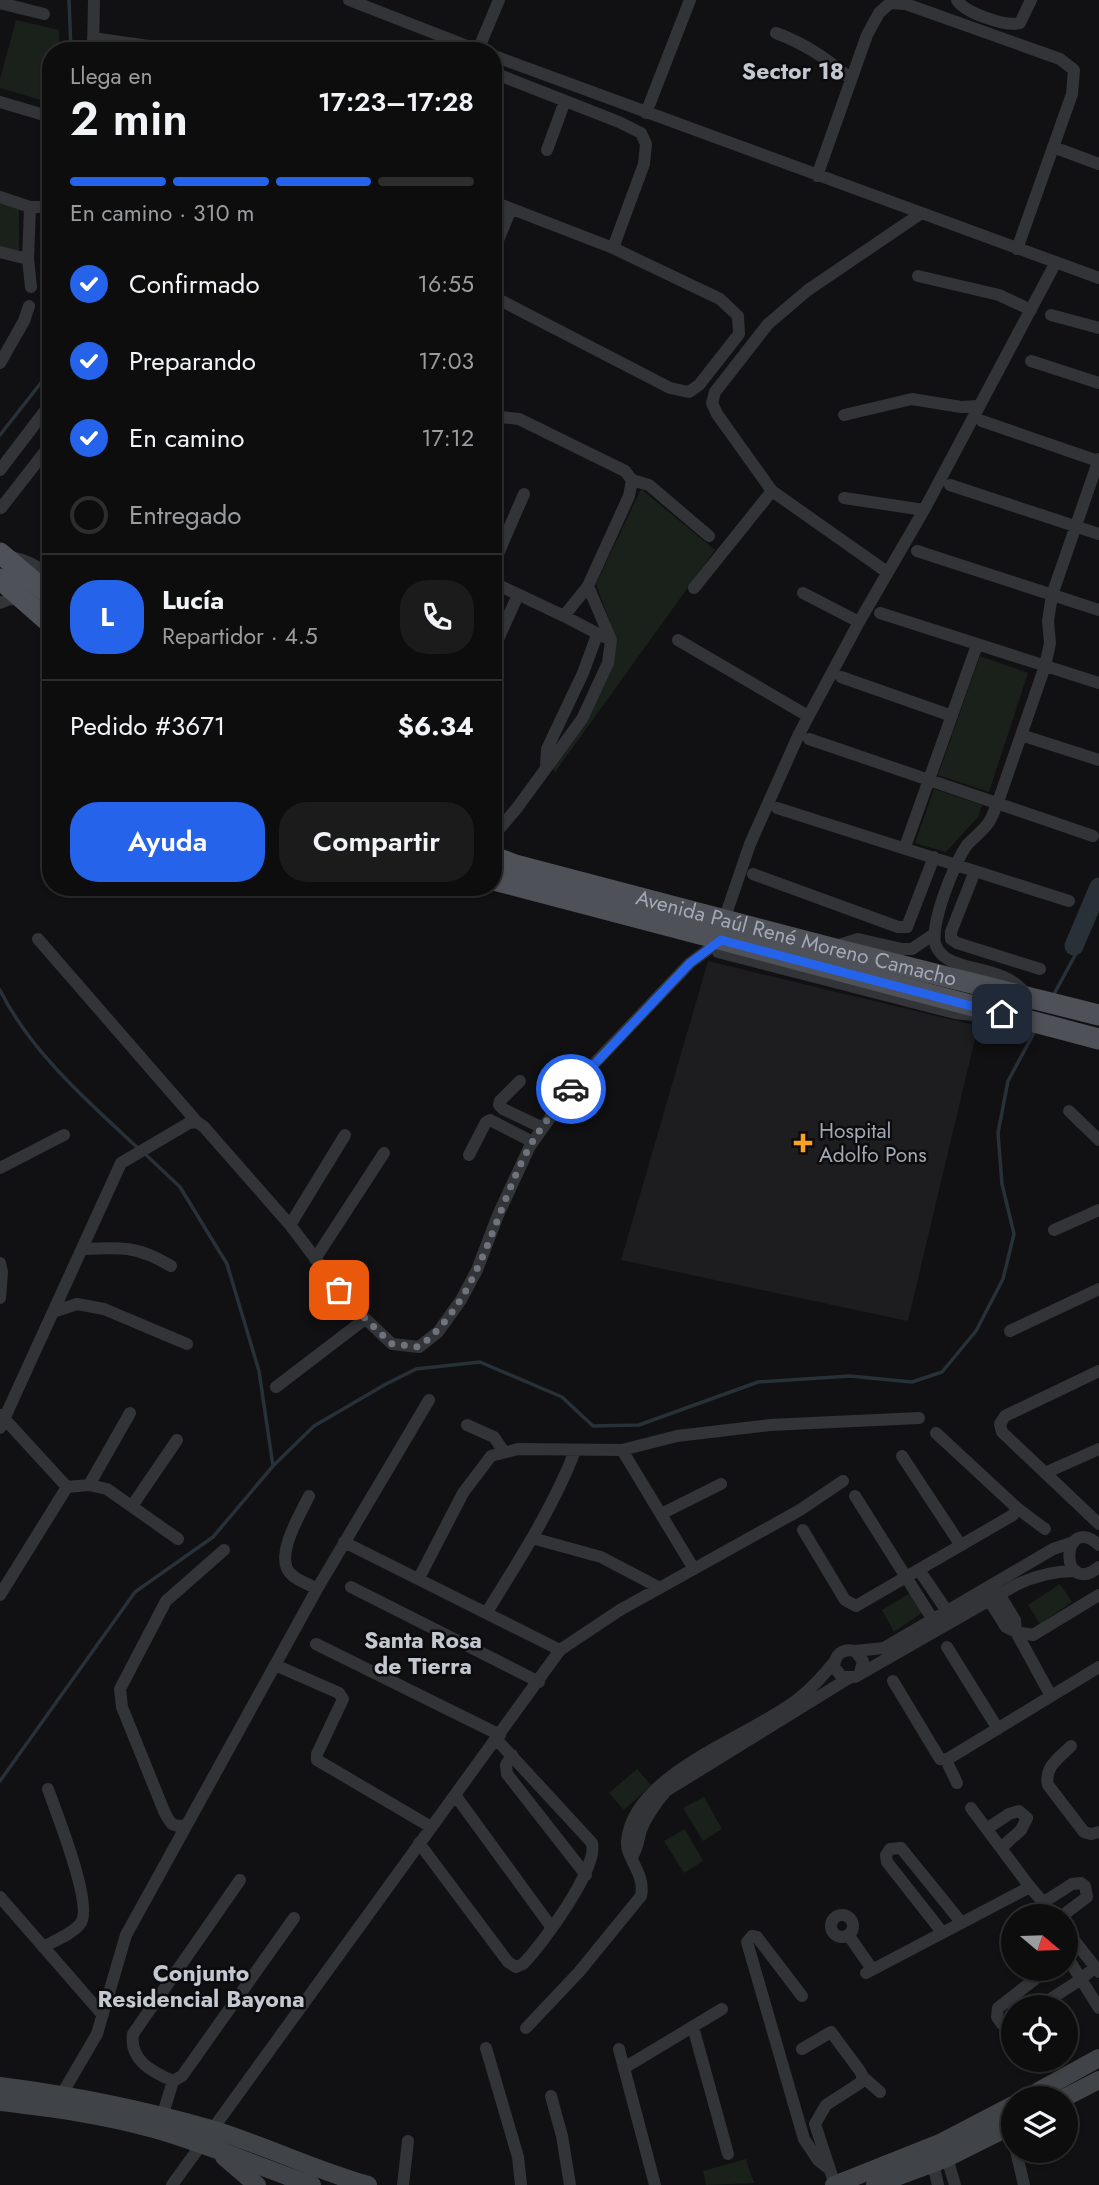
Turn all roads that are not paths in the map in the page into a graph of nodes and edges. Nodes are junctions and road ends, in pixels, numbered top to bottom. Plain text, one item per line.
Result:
1 (93, 0) edge
2 (349, 0) edge
3 (499, 0) edge
4 (690, 0) edge
5 (957, 0) edge
6 (1031, 0) edge
7 (0, 3) edge
8 (44, 14) dead end
9 (776, 33) dead end
10 (93, 42) edge
11 (458, 42) edge
12 (482, 42) edge
13 (502, 59) edge
14 (502, 76) edge
15 (851, 79) junction
16 (565, 101) junction
17 (0, 102) edge
18 (646, 113) junction
19 (42, 114) edge
20 (1053, 147) junction
21 (547, 150) dead end
22 (1099, 164) edge
23 (817, 176) junction
24 (0, 197) edge
25 (502, 205) edge
26 (30, 207) junction
27 (42, 207) edge
28 (511, 209) junction
29 (920, 214) junction
30 (502, 231) edge
31 (613, 248) junction
32 (1017, 249) junction
33 (0, 252) edge
34 (28, 259) junction
35 (1056, 262) junction
36 (918, 276) dead end
37 (1099, 278) edge
38 (31, 287) dead end
39 (502, 301) edge
40 (29, 306) dead end
41 (1031, 310) junction
42 (1051, 315) dead end
43 (1099, 328) edge
44 (2, 354) edge
45 (1031, 361) dead end
46 (1099, 383) edge
47 (979, 405) junction
48 (42, 415) edge
49 (844, 415) dead end
50 (502, 418) edge
51 (982, 421) dead end
52 (42, 456) edge
53 (1099, 460) edge
54 (0, 470) edge
55 (632, 480) junction
56 (950, 485) dead end
57 (772, 491) junction
58 (524, 494) dead end
59 (844, 498) dead end
60 (1, 508) edge
61 (924, 510) junction
62 (1076, 526) junction
63 (1099, 534) edge
64 (709, 536) dead end
65 (502, 545) edge
66 (917, 551) dead end
67 (1, 554) edge
68 (42, 569) edge
69 (887, 572) junction
70 (0, 579) edge
71 (587, 586) junction
72 (502, 587) edge
73 (42, 588) edge
74 (694, 588) dead end
75 (803, 593) dead end
76 (518, 595) junction
77 (1052, 595) junction
78 (23, 600) junction
79 (0, 603) edge
80 (1099, 610) edge
81 (880, 612) dead end
82 (42, 616) edge
83 (564, 616) junction
84 (859, 622) junction
85 (502, 630) edge
86 (597, 635) junction
87 (611, 640) junction
88 (678, 640) dead end
89 (977, 645) junction
90 (1045, 666) junction
91 (583, 673) junction
92 (841, 677) dead end
93 (599, 683) junction
94 (1099, 683) edge
95 (808, 716) junction
96 (952, 716) junction
97 (1021, 735) junction
98 (809, 739) dead end
99 (1099, 760) edge
100 (546, 767) junction
101 (929, 780) junction
102 (998, 802) junction
103 (777, 808) dead end
104 (502, 826) edge
105 (1093, 836) dead end
106 (905, 847) junction
107 (934, 857) junction
108 (502, 859) edge
109 (956, 864) junction
110 (975, 871) junction
111 (753, 874) dead end
112 (502, 882) edge
113 (1069, 901) dead end
114 (722, 930) junction
115 (934, 934) junction
116 (38, 939) dead end
117 (829, 948) junction
118 (1040, 969) dead end
119 (1043, 1001) junction
120 (1099, 1015) edge
121 (1099, 1039) edge
122 (520, 1081) dead end
123 (499, 1105) junction
124 (1069, 1111) dead end
125 (490, 1120) junction
126 (197, 1122) junction
127 (543, 1128) junction
128 (64, 1135) dead end
129 (345, 1135) dead end
130 (1099, 1140) edge
131 (533, 1142) junction
132 (384, 1153) dead end
133 (469, 1155) dead end
134 (0, 1168) edge
135 (1099, 1210) edge
136 (290, 1225) junction
137 (1054, 1230) dead end
138 (83, 1249) junction
139 (315, 1259) junction
140 (0, 1263) edge
141 (171, 1266) dead end
142 (1099, 1289) edge
143 (0, 1298) edge
144 (53, 1312) junction
145 (365, 1319) junction
146 (1010, 1331) dead end
147 (187, 1344) dead end
148 (1099, 1371) edge
149 (276, 1387) dead end
150 (429, 1400) dead end
151 (130, 1413) dead end
152 (919, 1418) dead end
153 (1, 1421) edge
154 (467, 1425) dead end
155 (936, 1433) dead end
156 (177, 1440) dead end
157 (1099, 1449) edge
158 (622, 1450) junction
159 (504, 1451) junction
160 (575, 1451) junction
161 (902, 1456) dead end
162 (1045, 1474) junction
163 (843, 1481) dead end
164 (721, 1484) dead end
165 (89, 1485) junction
166 (67, 1487) junction
167 (309, 1496) dead end
168 (855, 1496) dead end
169 (132, 1506) junction
170 (1017, 1508) junction
171 (661, 1514) junction
172 (1099, 1524) edge
173 (1045, 1529) dead end
174 (803, 1530) dead end
175 (532, 1538) junction
176 (178, 1539) dead end
177 (344, 1542) junction
178 (1074, 1542) junction
179 (960, 1544) junction
180 (1099, 1545) edge
181 (224, 1550) dead end
182 (694, 1569) junction
183 (919, 1570) junction
184 (1076, 1571) junction
185 (1097, 1572) edge
186 (419, 1578) junction
187 (905, 1578) junction
188 (351, 1587) dead end
189 (317, 1588) junction
190 (660, 1588) junction
191 (991, 1592) junction
192 (0, 1595) edge
193 (1099, 1595) edge
194 (487, 1612) junction
195 (950, 1615) junction
196 (935, 1623) junction
197 (1016, 1632) junction
198 (316, 1644) dead end
199 (947, 1647) dead end
200 (561, 1650) junction
201 (855, 1651) junction
202 (835, 1661) junction
203 (275, 1665) junction
204 (1099, 1667) edge
205 (854, 1676) junction
206 (893, 1681) dead end
207 (539, 1682) junction
208 (1051, 1696) junction
209 (998, 1729) junction
210 (498, 1738) junction
211 (1071, 1746) dead end
212 (512, 1755) junction
213 (946, 1760) junction
214 (957, 1783) dead end
215 (48, 1789) dead end
216 (455, 1795) junction
217 (652, 1799) junction
218 (971, 1808) dead end
219 (186, 1825) junction
220 (431, 1827) junction
221 (988, 1828) junction
222 (1099, 1832) edge
223 (419, 1843) junction
224 (1001, 1848) junction
225 (586, 1875) junction
226 (240, 1880) dead end
227 (1030, 1886) junction
228 (0, 1897) edge
229 (1044, 1902) joint
230 (1077, 1904) edge
231 (294, 1918) dead end
232 (961, 1922) junction
233 (552, 1928) junction
234 (942, 1932) junction
235 (849, 1936) dead end
236 (1078, 1945) edge
237 (43, 1947) junction
238 (778, 1965) junction
239 (1097, 1969) edge
240 (757, 1976) junction
241 (1078, 1976) edge
242 (1080, 1980) junction
243 (1033, 1981) edge
244 (1015, 1995) edge
245 (1057, 1995) edge
246 (802, 1996) dead end
247 (1001, 2006) edge
248 (1099, 2008) edge
249 (722, 2009) dead end
250 (102, 2014) junction
251 (1001, 2023) edge
252 (693, 2027) junction
253 (526, 2028) dead end
254 (486, 2048) dead end
255 (619, 2049) dead end
256 (802, 2049) dead end
257 (1099, 2058) edge
258 (624, 2068) junction
259 (863, 2077) junction
260 (1099, 2080) edge
261 (173, 2081) junction
262 (0, 2086) edge
263 (1048, 2086) edge
264 (1078, 2091) edge
265 (880, 2092) dead end
266 (551, 2096) dead end
267 (58, 2101) junction
268 (0, 2102) edge
269 (1001, 2111) edge
270 (162, 2117) junction
271 (1001, 2136) edge
272 (210, 2141) junction
273 (408, 2141) dead end
274 (728, 2154) dead end
275 (940, 2161) junction
276 (1019, 2163) edge
277 (306, 2179) edge
278 (833, 2179) edge
279 (172, 2185) edge
280 (257, 2185) edge
281 (368, 2185) edge
282 (403, 2185) edge
283 (521, 2185) edge
284 (570, 2185) edge
285 (655, 2185) edge
286 (874, 2185) edge
287 (938, 2185) edge
288 (955, 2185) edge
289 (1024, 2185) edge

1 - 10 street
2 - 11 street
3 - 12 street
4 - 18 street
5 - 6 street
7 - 8 street
9 - 15 street
13 - 18 street
14 - 16 street
15 - 20 street
15 - 23 street
16 - 21 street
16 - 31 street
17 - 19 street
18 - 23 street
20 - 22 street
20 - 32 street
23 - 29 street
24 - 26 street
25 - 28 street
26 - 27 street
26 - 34 street
28 - 30 street
28 - 31 street
29 - 32 street
29 - 57 street
31 - 39 street
32 - 35 street
33 - 34 street
34 - 38 street
35 - 37 street
35 - 41 street
36 - 41 street
40 - 44 street
41 - 47 street
42 - 43 street
45 - 46 street
47 - 49 street
47 - 61 street
48 - 54 street
50 - 55 street
51 - 53 street
52 - 60 street
53 - 62 street
55 - 64 street
55 - 71 street
56 - 62 street
57 - 69 street
57 - 74 street
58 - 65 street
59 - 61 street
61 - 69 street
62 - 63 street
62 - 77 street
66 - 77 street
67 - 68 street
67 - 73 main road
69 - 84 street
70 - 78 main road
71 - 83 street
71 - 87 street
72 - 76 street
75 - 84 street
76 - 83 street
76 - 85 street
77 - 80 street
77 - 90 street
78 - 79 street
78 - 82 main road
81 - 89 street
83 - 86 street
84 - 95 street
86 - 87 street
86 - 91 street
87 - 93 street
88 - 95 street
89 - 90 street
89 - 96 street
90 - 94 street
90 - 97 street
91 - 93 street
91 - 100 street
92 - 96 street
93 - 100 street
95 - 114 street
96 - 101 street
97 - 99 street
97 - 102 street
98 - 101 street
100 - 104 street
101 - 102 street
101 - 106 street
102 - 105 street
102 - 109 street
103 - 106 street
106 - 107 street
107 - 109 street
107 - 111 street
108 - 114 main road, Avenida Paúl René Moreno Camacho
109 - 110 street
109 - 115 street
110 - 113 street
110 - 118 street
112 - 114 main road, Avenida Paúl René Moreno Camacho
114 - 117 main road, Avenida Paúl René Moreno Camacho
114 - 121 main road, Avenida Paúl René Moreno Camacho
114 - 127 street
115 - 117 street
115 - 119 street
116 - 126 street
117 - 119 main road, Avenida Paúl René Moreno Camacho
119 - 120 main road, Avenida Paúl René Moreno Camacho
122 - 123 street
123 - 125 street
123 - 127 street
124 - 130 street
125 - 131 street
125 - 133 street
126 - 136 street
126 - 138 street
127 - 131 street
128 - 134 street
129 - 136 street
131 - 145 street
132 - 139 street
135 - 137 street
136 - 139 street
138 - 141 street
138 - 144 street
139 - 145 street
140 - 143 street
142 - 146 street
144 - 147 street
144 - 153 street
145 - 149 street
148 - 162 street
150 - 177 street
151 - 165 street
152 - 158 street
153 - 166 street
154 - 159 street
155 - 170 street
156 - 169 street
157 - 162 street
158 - 160 street
158 - 171 street
159 - 160 street
159 - 186 street
160 - 175 street
161 - 179 street
162 - 172 street
163 - 182 street
164 - 171 street
165 - 166 street
165 - 169 street
166 - 192 street
167 - 189 street
168 - 187 street
169 - 176 street
170 - 173 street
170 - 179 street
171 - 182 street
174 - 187 street
175 - 190 street
175 - 194 street
177 - 186 street
177 - 189 street
178 - 180 street
178 - 184 street
178 - 191 street
179 - 183 street
181 - 219 street
182 - 190 street
183 - 187 street
183 - 195 street
184 - 185 street
184 - 191 street
186 - 194 street
187 - 196 street
188 - 207 street
189 - 203 street
190 - 200 street
191 - 195 street
191 - 197 street
193 - 197 street
194 - 200 street
195 - 196 street
196 - 201 street
196 - 205 street
197 - 208 street
198 - 210 street
199 - 209 street
200 - 207 street
201 - 202 street
201 - 205 street
202 - 205 street
202 - 217 street
203 - 219 street
203 - 220 street
204 - 208 street
205 - 217 street
206 - 213 street
207 - 210 street
208 - 209 street
209 - 213 street
210 - 212 street
210 - 216 street
211 - 222 street
212 - 225 street
212 - 225 street
213 - 214 street
215 - 237 street
216 - 220 street
216 - 233 street
217 - 253 street
218 - 221 street
219 - 250 street
220 - 223 street
221 - 224 street
221 - 224 street
223 - 233 street
223 - 272 street
224 - 227 street
225 - 233 street
226 - 261 street
227 - 229 street
227 - 232 street
228 - 237 street
229 - 230 street
231 - 261 street
232 - 234 street
232 - 234 street
234 - 235 street
236 - 239 street
237 - 250 street
238 - 240 street
238 - 240 street
238 - 246 street
239 - 242 street
240 - 278 street
241 - 242 street
242 - 245 street
242 - 248 street
243 - 244 street
247 - 251 street
249 - 252 street
250 - 267 street
252 - 258 street
252 - 274 street
254 - 283 street
255 - 258 street
256 - 259 street
257 - 263 main road
258 - 285 street
259 - 265 street
259 - 278 street
260 - 264 main road
261 - 270 street
262 - 267 main road
266 - 284 street
267 - 268 main road
267 - 270 main road
267 - 272 main road
269 - 278 main road
270 - 272 main road
271 - 275 main road
272 - 277 main road
272 - 279 street
272 - 280 main road
273 - 282 street
275 - 286 main road
275 - 287 street
275 - 288 street
276 - 289 street
277 - 281 main road

